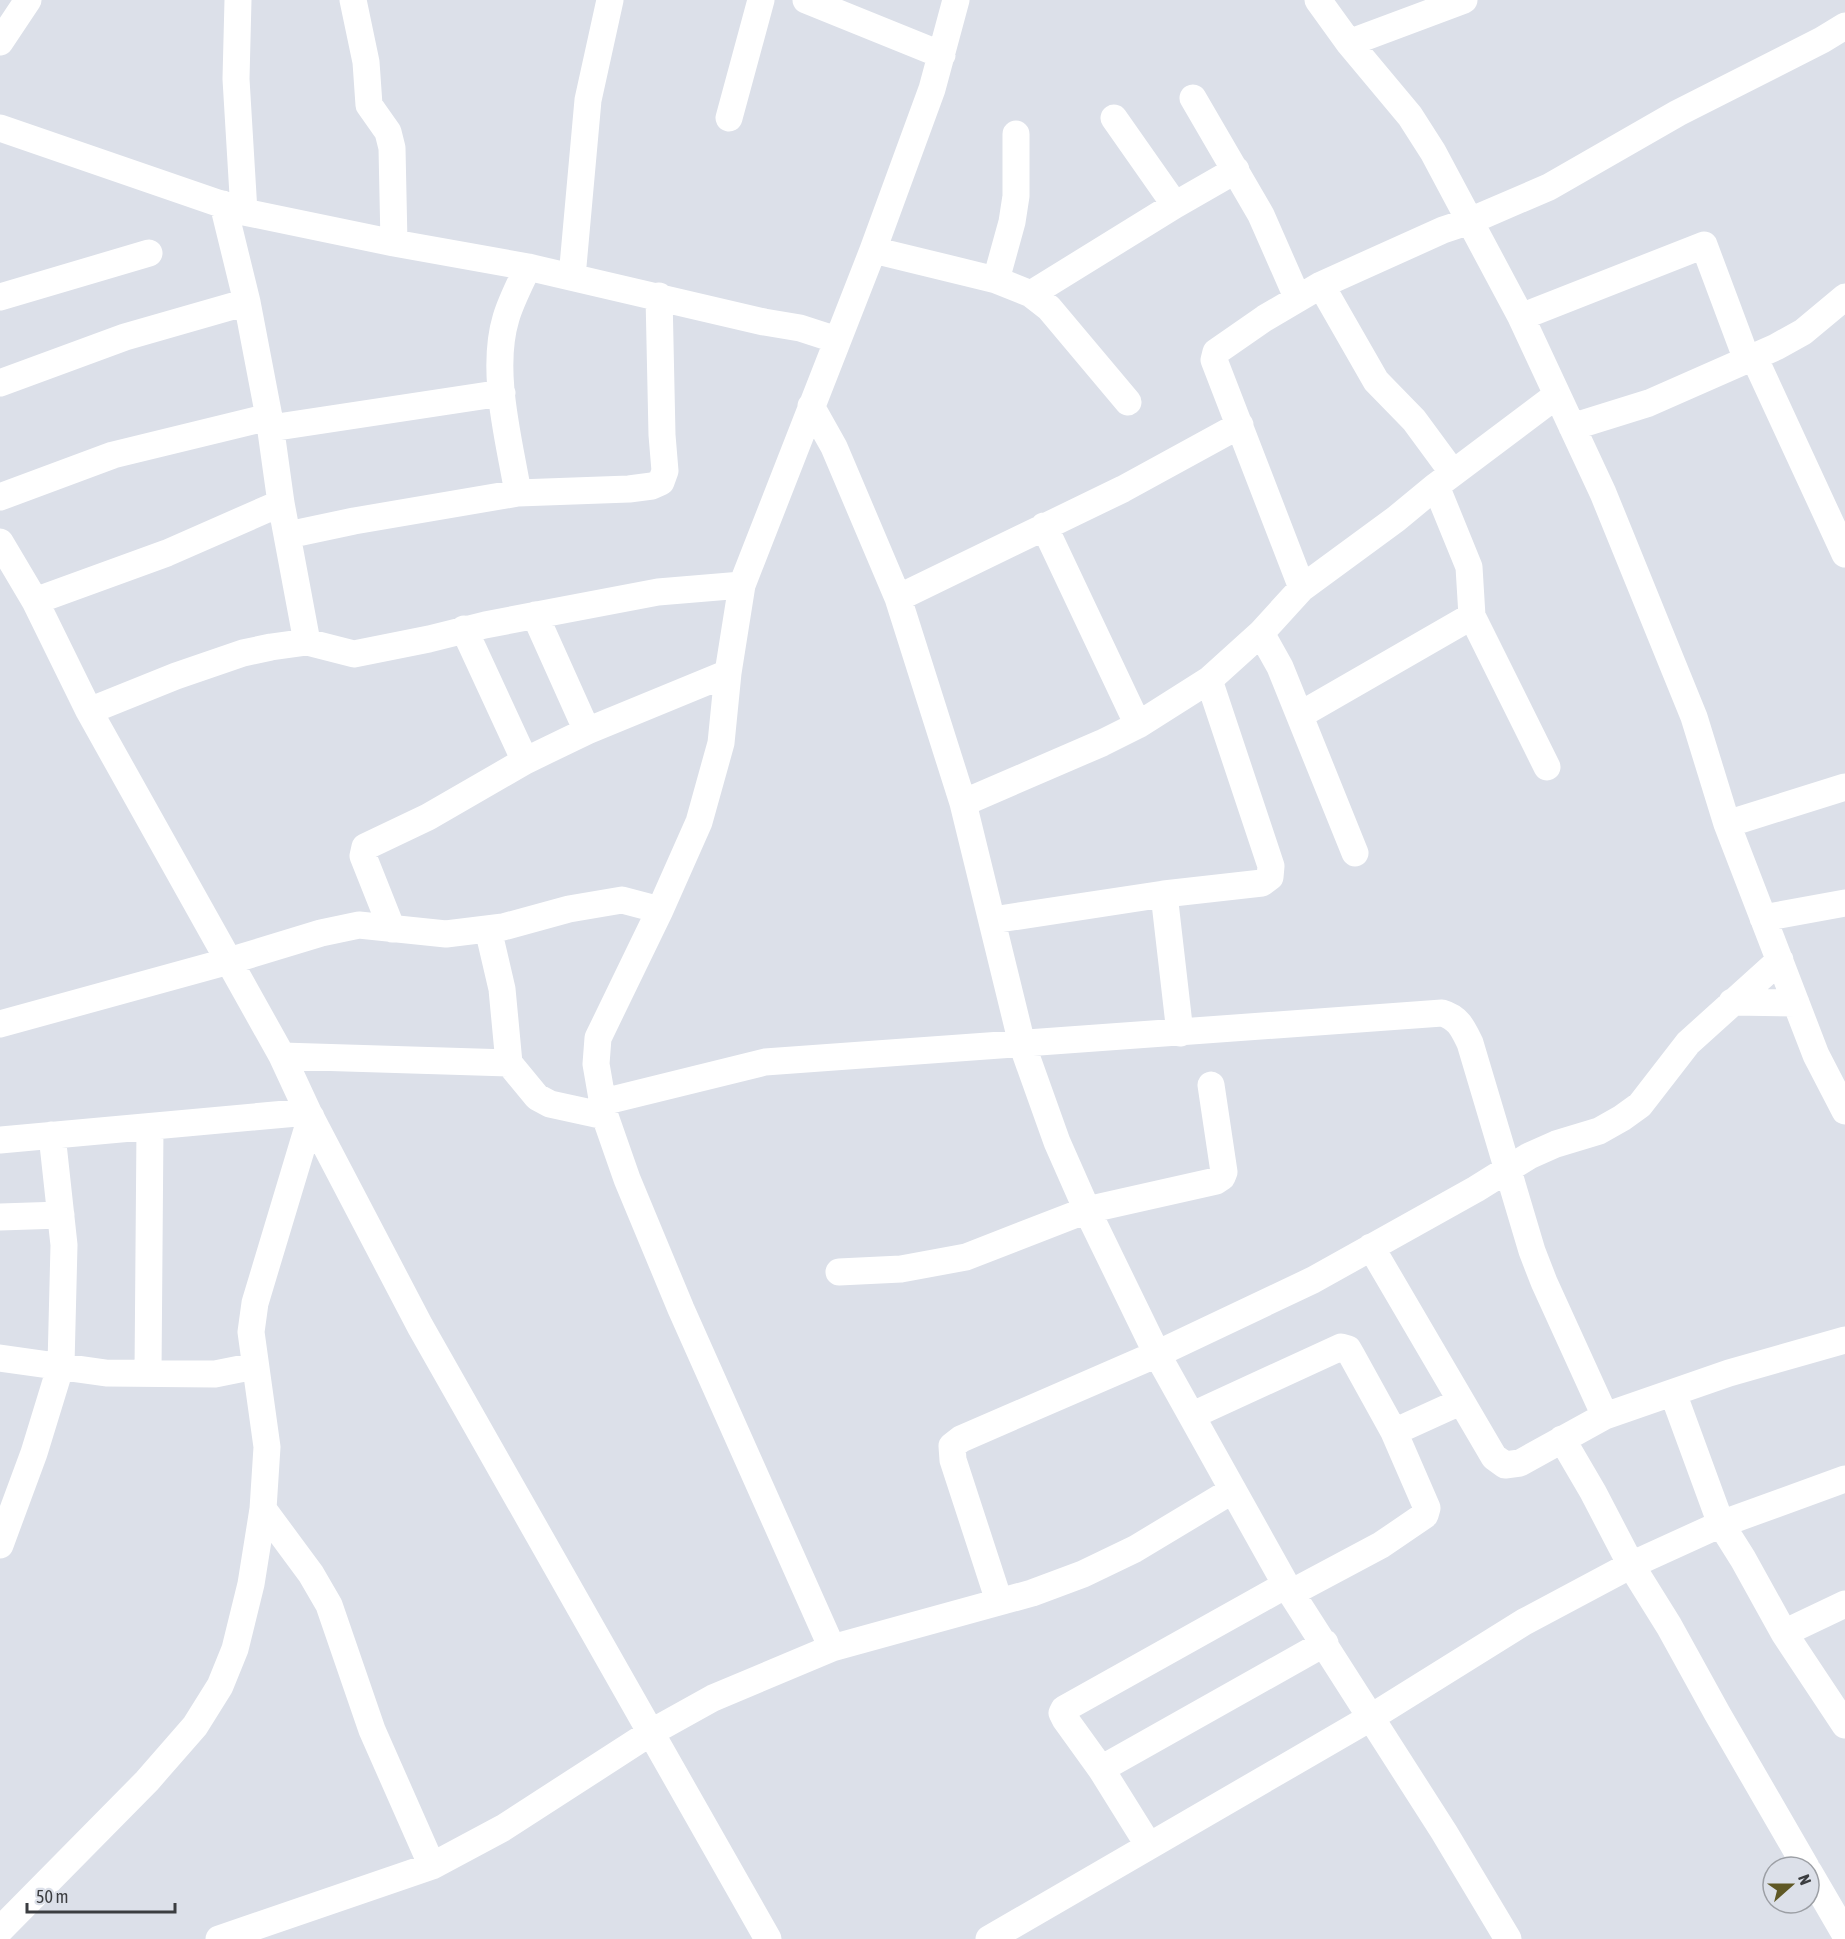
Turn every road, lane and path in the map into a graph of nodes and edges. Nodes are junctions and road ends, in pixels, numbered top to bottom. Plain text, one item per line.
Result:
1 (28, 0) edge
2 (238, 0) edge
3 (353, 0) edge
4 (610, 0) edge
5 (761, 0) edge
6 (806, 0) edge
7 (956, 0) edge
8 (1318, 0) edge
9 (1464, 0) edge
10 (858, 10) edge
11 (1845, 26) edge
12 (0, 42) edge
13 (1350, 43) junction
14 (942, 55) junction
15 (1193, 98) dead end
16 (729, 118) dead end
17 (1114, 118) dead end
18 (0, 128) edge
19 (1016, 134) dead end
20 (1236, 170) junction
21 (1175, 205) junction
22 (233, 208) junction
23 (1470, 221) junction
24 (394, 243) junction
25 (873, 250) junction
26 (149, 253) dead end
27 (528, 267) junction
28 (572, 277) junction
29 (996, 280) junction
30 (1321, 285) junction
31 (1031, 294) junction
32 (659, 296) junction
33 (0, 297) edge
34 (1297, 297) junction
35 (1845, 298) edge
36 (247, 302) junction
37 (1521, 317) junction
38 (837, 340) junction
39 (1750, 359) junction
40 (0, 383) edge
41 (502, 393) junction
42 (1557, 395) junction
43 (1128, 402) dead end
44 (812, 406) junction
45 (270, 423) junction
46 (1240, 425) junction
47 (1572, 427) junction
48 (1444, 480) junction
49 (518, 493) junction
50 (0, 497) edge
51 (281, 503) junction
52 (1044, 526) junction
53 (288, 535) junction
54 (0, 542) edge
55 (1845, 554) edge
56 (742, 585) junction
57 (1302, 588) junction
58 (898, 598) junction
59 (35, 601) junction
60 (535, 615) junction
61 (1472, 616) junction
62 (464, 629) junction
63 (1262, 633) junction
64 (307, 642) junction
65 (728, 673) junction
66 (1209, 680) junction
67 (89, 711) junction
68 (1300, 715) junction
69 (1138, 725) junction
70 (587, 731) junction
71 (525, 761) junction
72 (1547, 767) dead end
73 (1845, 787) edge
74 (963, 803) junction
75 (1727, 824) junction
76 (1355, 853) dead end
77 (1164, 894) junction
78 (1845, 903) edge
79 (660, 910) junction
80 (1763, 918) junction
81 (993, 920) junction
82 (392, 929) junction
83 (488, 929) junction
84 (1780, 960) junction
85 (229, 961) junction
86 (1732, 1002) junction
87 (1796, 1003) junction
88 (0, 1024) edge
89 (1180, 1033) junction
90 (1022, 1044) junction
91 (282, 1056) junction
92 (509, 1063) junction
93 (1211, 1085) dead end
94 (604, 1109) junction
95 (1845, 1111) edge
96 (309, 1114) junction
97 (150, 1127) junction
98 (52, 1135) junction
99 (0, 1140) edge
100 (1507, 1170) junction
101 (1087, 1210) junction
102 (61, 1215) junction
103 (0, 1217) edge
104 (1371, 1247) junction
105 (839, 1272) dead end
106 (1845, 1340) edge
107 (1157, 1354) junction
108 (0, 1358) edge
109 (61, 1365) junction
110 (255, 1366) junction
111 (148, 1373) junction
112 (1673, 1393) junction
113 (1460, 1402) junction
114 (1193, 1415) junction
115 (1605, 1416) junction
116 (1394, 1432) junction
117 (1562, 1440) junction
118 (1845, 1479) edge
119 (1233, 1490) junction
120 (262, 1509) junction
121 (1720, 1524) junction
122 (0, 1545) edge
123 (1631, 1565) junction
124 (1289, 1589) junction
125 (999, 1602) junction
126 (1845, 1604) edge
127 (1784, 1633) junction
128 (1325, 1644) junction
129 (832, 1648) junction
130 (1370, 1718) junction
131 (1845, 1725) edge
132 (650, 1733) junction
133 (1101, 1769) junction
134 (1149, 1846) junction
135 (1799, 1855) edge
136 (432, 1866) junction
137 (1821, 1893) edge
138 (0, 1930) edge
139 (1845, 1934) edge
140 (219, 1939) edge
141 (768, 1939) edge
142 (989, 1939) edge
143 (1508, 1939) edge

1 - 12 street
2 - 22 street
3 - 24 street
4 - 28 street
5 - 16 street
6 - 10 street
7 - 14 street
8 - 13 street
9 - 13 street
10 - 14 street
11 - 23 street
13 - 23 street
14 - 25 street
15 - 20 street
17 - 21 street
18 - 22 street
19 - 29 street
20 - 21 street
20 - 34 street
21 - 31 street
22 - 24 street
22 - 36 street
23 - 30 street
23 - 37 street
24 - 27 street
25 - 29 street
25 - 38 street
26 - 33 street
27 - 28 street
27 - 41 street
28 - 32 street
29 - 31 street
30 - 34 street
30 - 48 street
31 - 43 street
32 - 38 street
32 - 49 street
34 - 46 street
35 - 39 street
36 - 40 street
36 - 45 street
37 - 39 street
37 - 42 street
38 - 44 street
39 - 47 street
39 - 55 street
41 - 45 street
41 - 49 street
42 - 47 street
42 - 48 street
44 - 56 street
44 - 58 street
45 - 50 street
45 - 51 street
46 - 52 street
46 - 57 street
47 - 75 street
48 - 57 street
48 - 61 street
49 - 53 street
51 - 53 street
51 - 59 street
52 - 58 street
52 - 69 street
53 - 64 street
54 - 59 street
56 - 60 street
56 - 65 street
57 - 63 street
58 - 74 street
59 - 67 street
60 - 62 street
60 - 70 street
61 - 68 street
61 - 72 street
62 - 64 street
62 - 71 street
63 - 66 street
63 - 68 street
64 - 67 street
65 - 70 street
65 - 79 street
66 - 69 street
66 - 77 street
67 - 85 street
68 - 76 street
69 - 74 street
70 - 71 street
71 - 82 street
73 - 75 street
74 - 81 street
75 - 80 street
77 - 81 street
77 - 89 street
78 - 80 street
79 - 83 street
79 - 94 street
80 - 84 street
81 - 90 street
82 - 83 street
82 - 85 street
83 - 92 street
84 - 86 street
84 - 87 street
85 - 88 street
85 - 91 street
86 - 87 street
86 - 100 street
87 - 95 street
89 - 90 street
89 - 100 street
90 - 94 street
90 - 101 street
91 - 92 street
91 - 96 street
92 - 94 street
93 - 101 street
94 - 129 street
96 - 97 street
96 - 110 street
96 - 132 street
97 - 98 street
97 - 111 street
98 - 99 street
98 - 102 street
100 - 104 street
100 - 115 street
101 - 105 street
101 - 107 street
102 - 103 street
102 - 109 street
104 - 107 street
104 - 113 street
106 - 112 street
107 - 114 street
107 - 125 street
108 - 109 street
109 - 111 street
109 - 122 street
110 - 111 street
110 - 120 street
112 - 115 street
112 - 121 street
113 - 116 street
113 - 117 street
114 - 116 street
114 - 119 street
115 - 117 street
116 - 124 street
117 - 123 street
118 - 121 street
119 - 124 street
119 - 125 street
120 - 136 street
120 - 138 street
121 - 123 street
121 - 127 street
123 - 130 street
123 - 135 street
124 - 128 street
124 - 133 street
125 - 129 street
126 - 127 street
127 - 131 street
128 - 130 street
128 - 133 street
129 - 132 street
130 - 134 street
130 - 143 street
132 - 136 street
132 - 141 street
133 - 134 street
134 - 142 street
136 - 140 street
137 - 139 street

